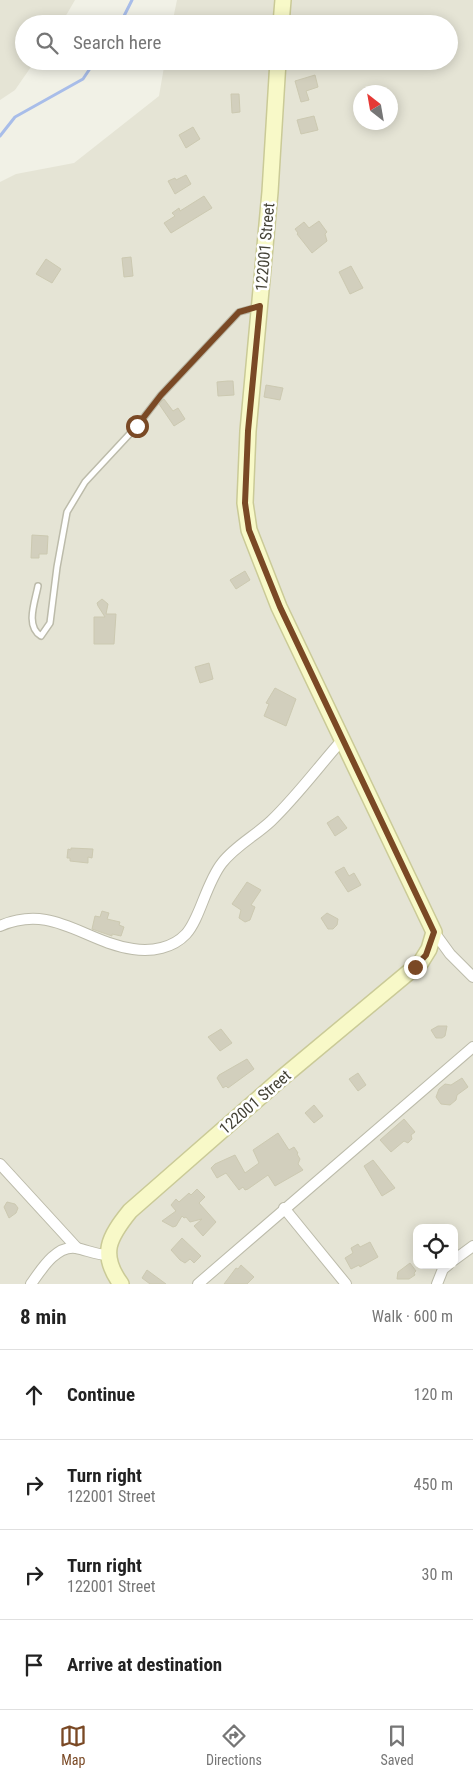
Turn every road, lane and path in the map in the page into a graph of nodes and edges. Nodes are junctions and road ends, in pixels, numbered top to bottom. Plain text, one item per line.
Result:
1 (283, 0) edge
2 (282, 15) edge
3 (277, 70) edge
4 (260, 306) junction
5 (38, 586) dead end
6 (343, 739) junction
7 (0, 926) edge
8 (434, 932) junction
9 (473, 977) edge
10 (473, 1048) edge
11 (0, 1164) edge
12 (284, 1208) junction
13 (473, 1246) edge
14 (77, 1248) junction
15 (108, 1255) junction
16 (458, 1257) edge
17 (443, 1269) edge
18 (31, 1284) edge
19 (121, 1284) edge
20 (198, 1284) edge
21 (346, 1284) edge
22 (437, 1284) edge

1 - 2 street
3 - 4 street, 122001 Street
4 - 5 lane
4 - 6 street, 122001 Street
6 - 7 street
6 - 8 street, 122001 Street
8 - 9 street, 122001 Street
8 - 15 street, 122001 Street
10 - 12 street
11 - 14 street
12 - 20 street
12 - 21 street
13 - 16 street
14 - 15 street
14 - 18 street
15 - 19 street
17 - 22 street

